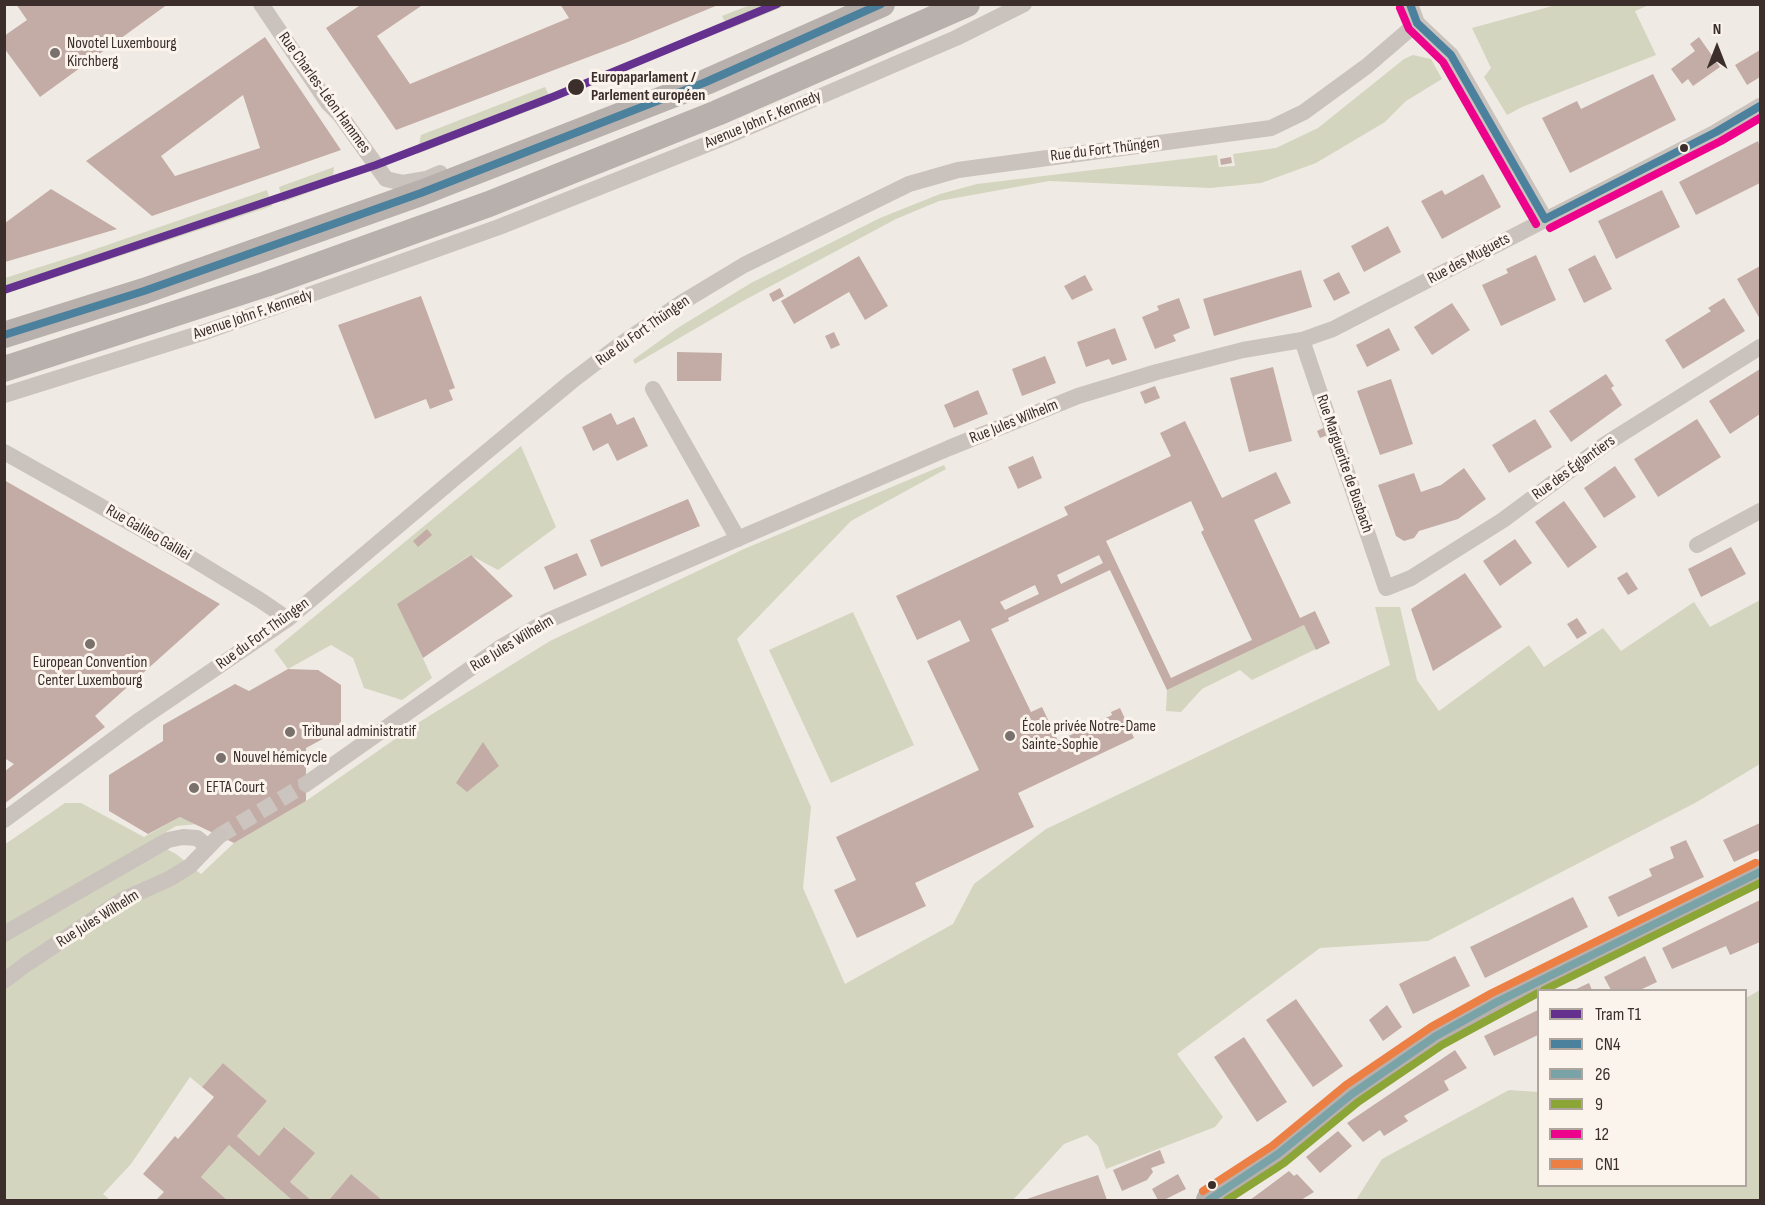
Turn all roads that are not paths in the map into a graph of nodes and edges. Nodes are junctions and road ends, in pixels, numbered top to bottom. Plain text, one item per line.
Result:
1 (261, 4) edge
2 (882, 4) edge
3 (967, 4) edge
4 (1024, 4) edge
5 (1410, 4) edge
6 (1417, 23) junction
7 (1761, 106) edge
8 (560, 139) junction
9 (494, 216) junction
10 (1545, 219) junction
11 (4, 335) edge
12 (1302, 340) junction
13 (1761, 347) edge
14 (4, 369) edge
15 (653, 389) dead end
16 (4, 395) edge
17 (4, 452) edge
18 (1761, 512) edge
19 (738, 538) junction
20 (1697, 545) dead end
21 (1386, 588) joint
22 (288, 620) junction
23 (306, 784) tunnel mouth
24 (4, 820) edge
25 (1761, 872) edge
26 (4, 934) edge
27 (4, 981) edge
28 (1209, 1200) edge

1 - 8 street, Rue Charles-Léon Hammes
2 - 8 main road
3 - 9 main road, Avenue John F. Kennedy
4 - 9 street, Avenue John F. Kennedy
5 - 6 street
6 - 10 street
6 - 22 street, Rue du Fort Thüngen
7 - 10 street, Rue des Muguets
8 - 11 main road
9 - 14 main road, Avenue John F. Kennedy
9 - 16 street, Avenue John F. Kennedy
10 - 12 street, Rue des Muguets
12 - 19 street, Rue Jules Wilhelm
12 - 21 street, Rue Marguerite de Busbach
13 - 21 street, Rue des Églantiers
15 - 19 street
17 - 22 street, Rue Galileo Galilei
18 - 20 street
19 - 23 street, Rue Jules Wilhelm
22 - 24 street, Rue du Fort Thüngen
25 - 28 main road
26 - 27 street, Rue Jules Wilhelm

